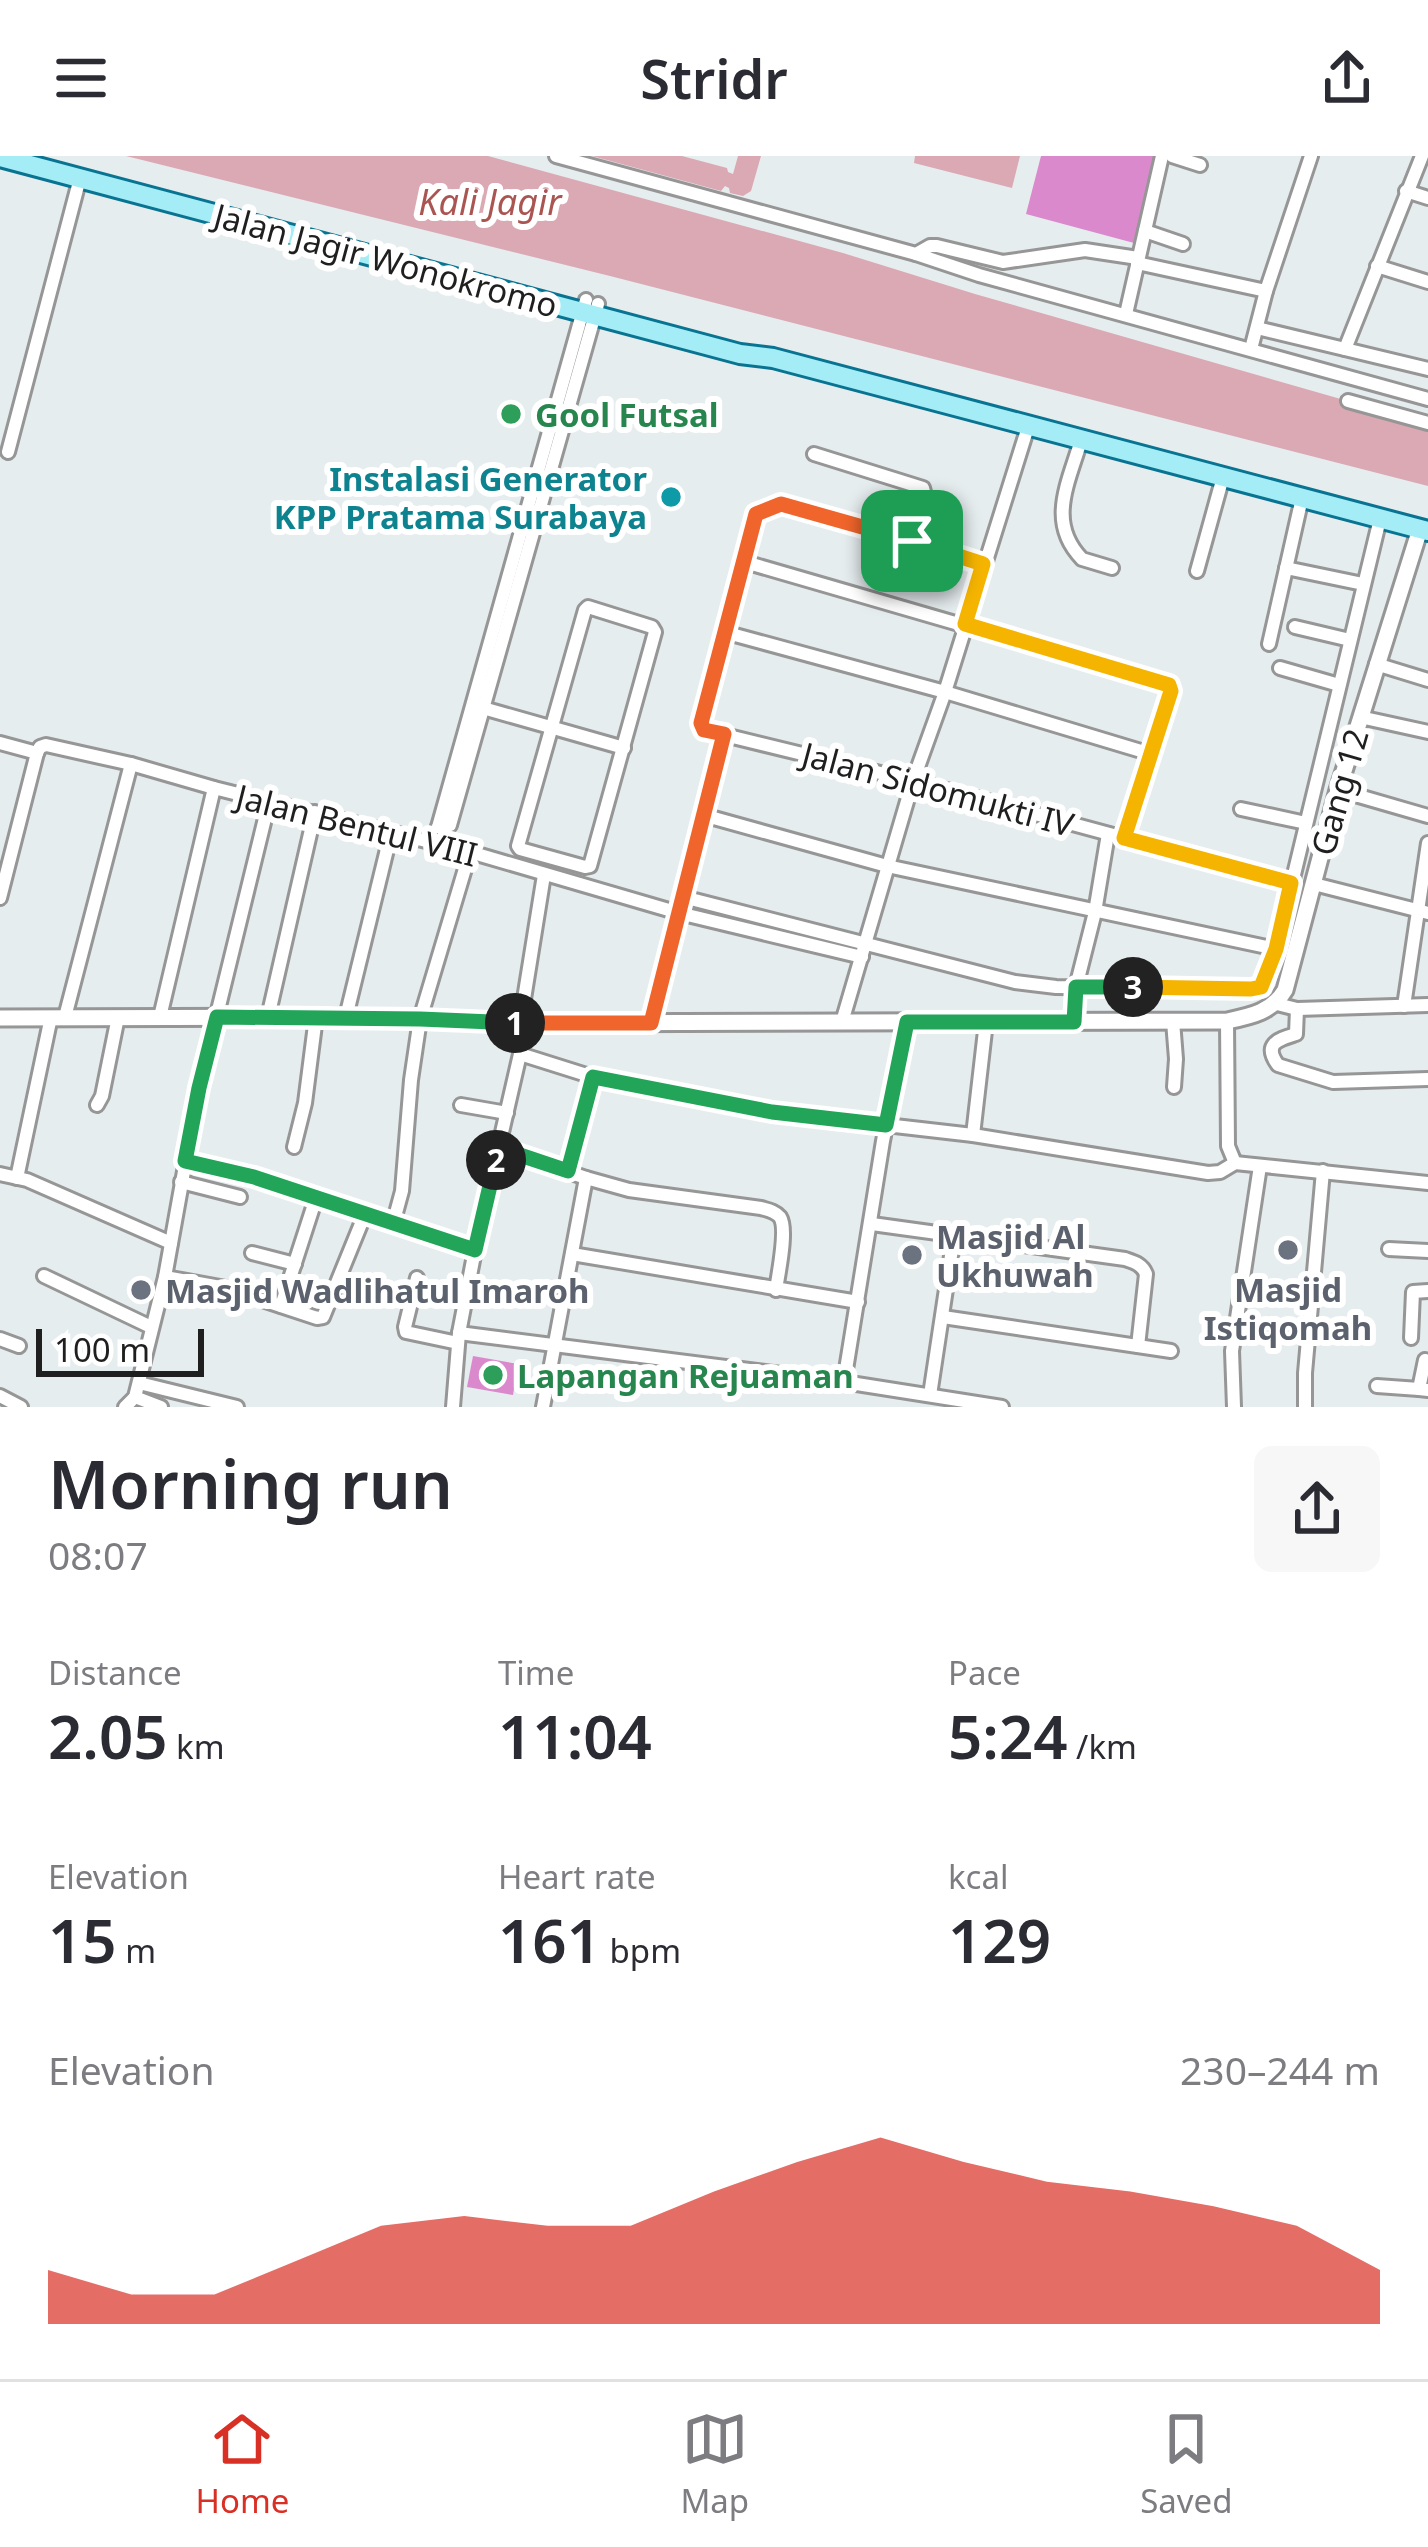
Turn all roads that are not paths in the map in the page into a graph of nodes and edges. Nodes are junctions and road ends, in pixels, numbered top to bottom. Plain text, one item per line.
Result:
1 (45, 156) edge
2 (556, 156) edge
3 (1162, 156) edge
4 (1172, 156) edge
5 (1311, 156) edge
6 (0, 157) edge
7 (1418, 157) edge
8 (1200, 165) dead end
9 (80, 178) junction
10 (1406, 191) junction
11 (1428, 199) edge
12 (1145, 231) junction
13 (1184, 244) dead end
14 (916, 254) junction
15 (406, 259) junction
16 (1137, 261) junction
17 (1377, 266) junction
18 (1428, 282) edge
19 (1266, 291) junction
20 (591, 308) junction
21 (1126, 314) junction
22 (1257, 328) junction
23 (1251, 349) junction
24 (1345, 350) junction
25 (1428, 370) edge
26 (1428, 398) edge
27 (1348, 401) dead end
28 (1428, 423) edge
29 (1028, 427) junction
30 (1081, 440) junction
31 (8, 452) dead end
32 (814, 454) dead end
33 (1223, 477) junction
34 (1302, 498) junction
35 (1380, 519) junction
36 (1424, 530) edge
37 (912, 541) junction
38 (745, 562) junction
39 (983, 564) junction
40 (1112, 568) dead end
41 (1286, 568) junction
42 (1197, 571) dead end
43 (1363, 584) junction
44 (965, 624) junction
45 (1294, 627) dead end
46 (724, 632) junction
47 (1350, 640) junction
48 (1269, 644) dead end
49 (1376, 664) junction
50 (1280, 668) dead end
51 (1428, 680) edge
52 (1340, 685) junction
53 (945, 692) junction
54 (478, 707) junction
55 (1360, 717) junction
56 (553, 729) junction
57 (1428, 732) edge
58 (724, 734) junction
59 (0, 743) edge
60 (624, 748) junction
61 (37, 753) junction
62 (1151, 754) junction
63 (130, 764) junction
64 (913, 781) junction
65 (214, 788) junction
66 (1338, 790) junction
67 (269, 802) junction
68 (1241, 809) dead end
69 (315, 812) junction
70 (703, 815) junction
71 (1428, 816) edge
72 (1304, 829) junction
73 (391, 833) junction
74 (1108, 834) junction
75 (1124, 838) junction
76 (1325, 840) junction
77 (1428, 843) edge
78 (470, 852) junction
79 (887, 866) junction
80 (544, 875) junction
81 (1291, 883) junction
82 (1314, 884) junction
83 (0, 898) edge
84 (681, 906) junction
85 (1095, 912) junction
86 (1422, 912) edge
87 (1276, 949) junction
88 (863, 951) junction
89 (1076, 992) junction
90 (1277, 1004) junction
91 (1428, 1005) edge
92 (1404, 1006) junction
93 (1298, 1009) junction
94 (58, 1017) junction
95 (118, 1017) junction
96 (160, 1017) junction
97 (217, 1017) junction
98 (268, 1017) junction
99 (316, 1017) junction
100 (346, 1017) junction
101 (0, 1018) edge
102 (420, 1019) junction
103 (1173, 1021) junction
104 (1227, 1021) junction
105 (842, 1022) junction
106 (907, 1022) junction
107 (986, 1022) junction
108 (1074, 1022) junction
109 (522, 1023) junction
110 (651, 1023) junction
111 (520, 1054) junction
112 (593, 1077) junction
113 (1428, 1079) edge
114 (1174, 1087) dead end
115 (97, 1105) dead end
116 (461, 1105) dead end
117 (507, 1113) junction
118 (886, 1125) junction
119 (974, 1135) junction
120 (294, 1147) dead end
121 (499, 1148) junction
122 (185, 1161) junction
123 (1235, 1163) junction
124 (1260, 1166) junction
125 (568, 1171) junction
126 (1322, 1171) junction
127 (0, 1174) edge
128 (17, 1178) junction
129 (586, 1178) junction
130 (181, 1182) junction
131 (1428, 1183) edge
132 (240, 1197) dead end
133 (316, 1198) junction
134 (365, 1214) junction
135 (393, 1224) junction
136 (872, 1224) junction
137 (954, 1236) junction
138 (171, 1243) junction
139 (1389, 1249) dead end
140 (475, 1250) junction
141 (1428, 1251) edge
142 (252, 1252) dead end
143 (572, 1254) junction
144 (295, 1264) junction
145 (44, 1276) dead end
146 (165, 1277) junction
147 (416, 1279) dead end
148 (776, 1290) junction
149 (1428, 1291) edge
150 (857, 1302) junction
151 (281, 1306) junction
152 (943, 1317) junction
153 (151, 1327) junction
154 (460, 1334) junction
155 (1411, 1338) dead end
156 (0, 1339) edge
157 (556, 1345) junction
158 (19, 1346) dead end
159 (1138, 1346) junction
160 (1171, 1352) dead end
161 (1425, 1360) edge
162 (844, 1382) junction
163 (1377, 1386) dead end
164 (1423, 1390) edge
165 (930, 1395) junction
166 (0, 1396) edge
167 (133, 1396) edge
168 (21, 1407) edge
169 (160, 1407) edge
170 (237, 1407) edge
171 (453, 1407) edge
172 (543, 1407) edge
173 (1002, 1407) edge
174 (1234, 1407) edge
175 (1305, 1407) edge

1 - 15 main road, Jalan Jagir Wonokromo
2 - 14 street
3 - 12 street
4 - 8 street
5 - 19 street
6 - 9 main road, Jalan Jagir Wonokromo
7 - 10 street
9 - 15 main road, Jalan Jagir Wonokromo
9 - 31 street
10 - 11 street
10 - 17 street
12 - 13 street
12 - 16 street
14 - 16 street
14 - 21 street
15 - 20 main road, Jalan Jagir Wonokromo
16 - 19 street
16 - 21 street
17 - 18 street
17 - 24 street
19 - 22 street
20 - 29 main road, Jalan Jagir Wonokromo
20 - 54 street
21 - 23 street
22 - 23 street
22 - 24 street
23 - 26 street
24 - 25 street
27 - 28 street
29 - 30 main road, Jalan Jagir Wonokromo
29 - 39 street
30 - 33 main road, Jalan Jagir Wonokromo
30 - 40 street
32 - 37 street
33 - 34 main road, Jalan Jagir Wonokromo
33 - 42 street
34 - 35 main road, Jalan Jagir Wonokromo
34 - 41 street
35 - 36 main road, Jalan Jagir Wonokromo
35 - 43 street
36 - 49 street, Gang 12
37 - 38 street
37 - 39 street
38 - 44 street
38 - 46 street
39 - 44 street
41 - 43 street
41 - 48 street
43 - 47 street
44 - 53 street
44 - 62 street
45 - 47 street
46 - 53 street
46 - 58 street
47 - 52 street
49 - 51 street
49 - 55 street, Gang 12
50 - 52 street
52 - 72 street
53 - 62 street
53 - 64 street
54 - 54 street
54 - 56 street
55 - 57 street
55 - 66 street, Gang 12
56 - 60 street
56 - 60 street
56 - 60 street
58 - 64 street, Jalan Sidomukti IV
58 - 70 street
59 - 61 street
61 - 63 street, Jalan Bentul VIII
61 - 83 street
62 - 75 street
63 - 65 street, Jalan Bentul VIII
63 - 94 street
64 - 74 street, Jalan Sidomukti IV
64 - 79 street
65 - 67 street, Jalan Bentul VIII
65 - 96 street
66 - 71 street
66 - 76 street, Gang 12
67 - 69 street, Jalan Bentul VIII
67 - 97 street
68 - 72 street
69 - 73 street, Jalan Bentul VIII
69 - 98 street
70 - 79 street
70 - 84 street
72 - 76 street
72 - 81 street
73 - 78 street, Jalan Bentul VIII
73 - 100 street
74 - 75 street, Jalan Sidomukti IV
74 - 85 street
75 - 81 street, Jalan Sidomukti IV
76 - 82 street, Gang 12
77 - 86 street
78 - 80 street, Jalan Bentul VIII
78 - 102 street
79 - 85 street
79 - 88 street
80 - 84 street, Jalan Bentul VIII
80 - 109 street
81 - 87 street
82 - 86 street
82 - 90 street, Gang 12
84 - 88 street, Jalan Bentul VIII
84 - 110 street
85 - 87 street
85 - 89 street
86 - 92 street
87 - 89 street, Jalan Bentul VIII
88 - 89 street, Jalan Bentul VIII
88 - 105 street
89 - 108 street
90 - 93 street
90 - 104 street
91 - 92 street
92 - 93 street
93 - 113 street
94 - 95 street
94 - 101 street
94 - 128 street
95 - 96 street
95 - 115 street
96 - 97 street
97 - 98 street
97 - 122 street
98 - 99 street
99 - 100 street
99 - 120 street
100 - 102 street
102 - 109 street
102 - 135 street
103 - 104 street
103 - 108 street
103 - 114 street
104 - 123 street
105 - 106 street
105 - 110 street
106 - 107 street
106 - 118 street
107 - 108 street
107 - 119 street
109 - 110 street
109 - 111 street
111 - 112 street
111 - 117 street
112 - 118 street
112 - 125 street
116 - 117 street
117 - 121 street
118 - 119 street
118 - 136 street
119 - 123 street
121 - 125 street
121 - 140 street
122 - 130 street
122 - 133 street
123 - 124 street
124 - 126 street
124 - 174 street
125 - 129 street
126 - 131 street
126 - 175 street
127 - 128 street
128 - 138 street
129 - 143 street
129 - 148 street
130 - 132 street
130 - 138 street
133 - 134 street
133 - 144 street
134 - 135 street
134 - 151 street
135 - 140 street
136 - 137 street
136 - 150 street
137 - 152 street
137 - 159 street
138 - 146 street
139 - 141 street
140 - 154 street
142 - 144 street
143 - 148 street
143 - 157 street
144 - 151 street
145 - 153 street
146 - 151 street
146 - 153 street
147 - 154 street
148 - 150 street
149 - 155 street
150 - 162 street
152 - 159 street
152 - 165 street
153 - 167 street
154 - 157 street
154 - 171 street
156 - 158 street
157 - 162 street
157 - 172 street
159 - 160 street
161 - 164 street
162 - 165 street
163 - 164 street
165 - 173 street
166 - 168 street
167 - 169 street
167 - 170 street

